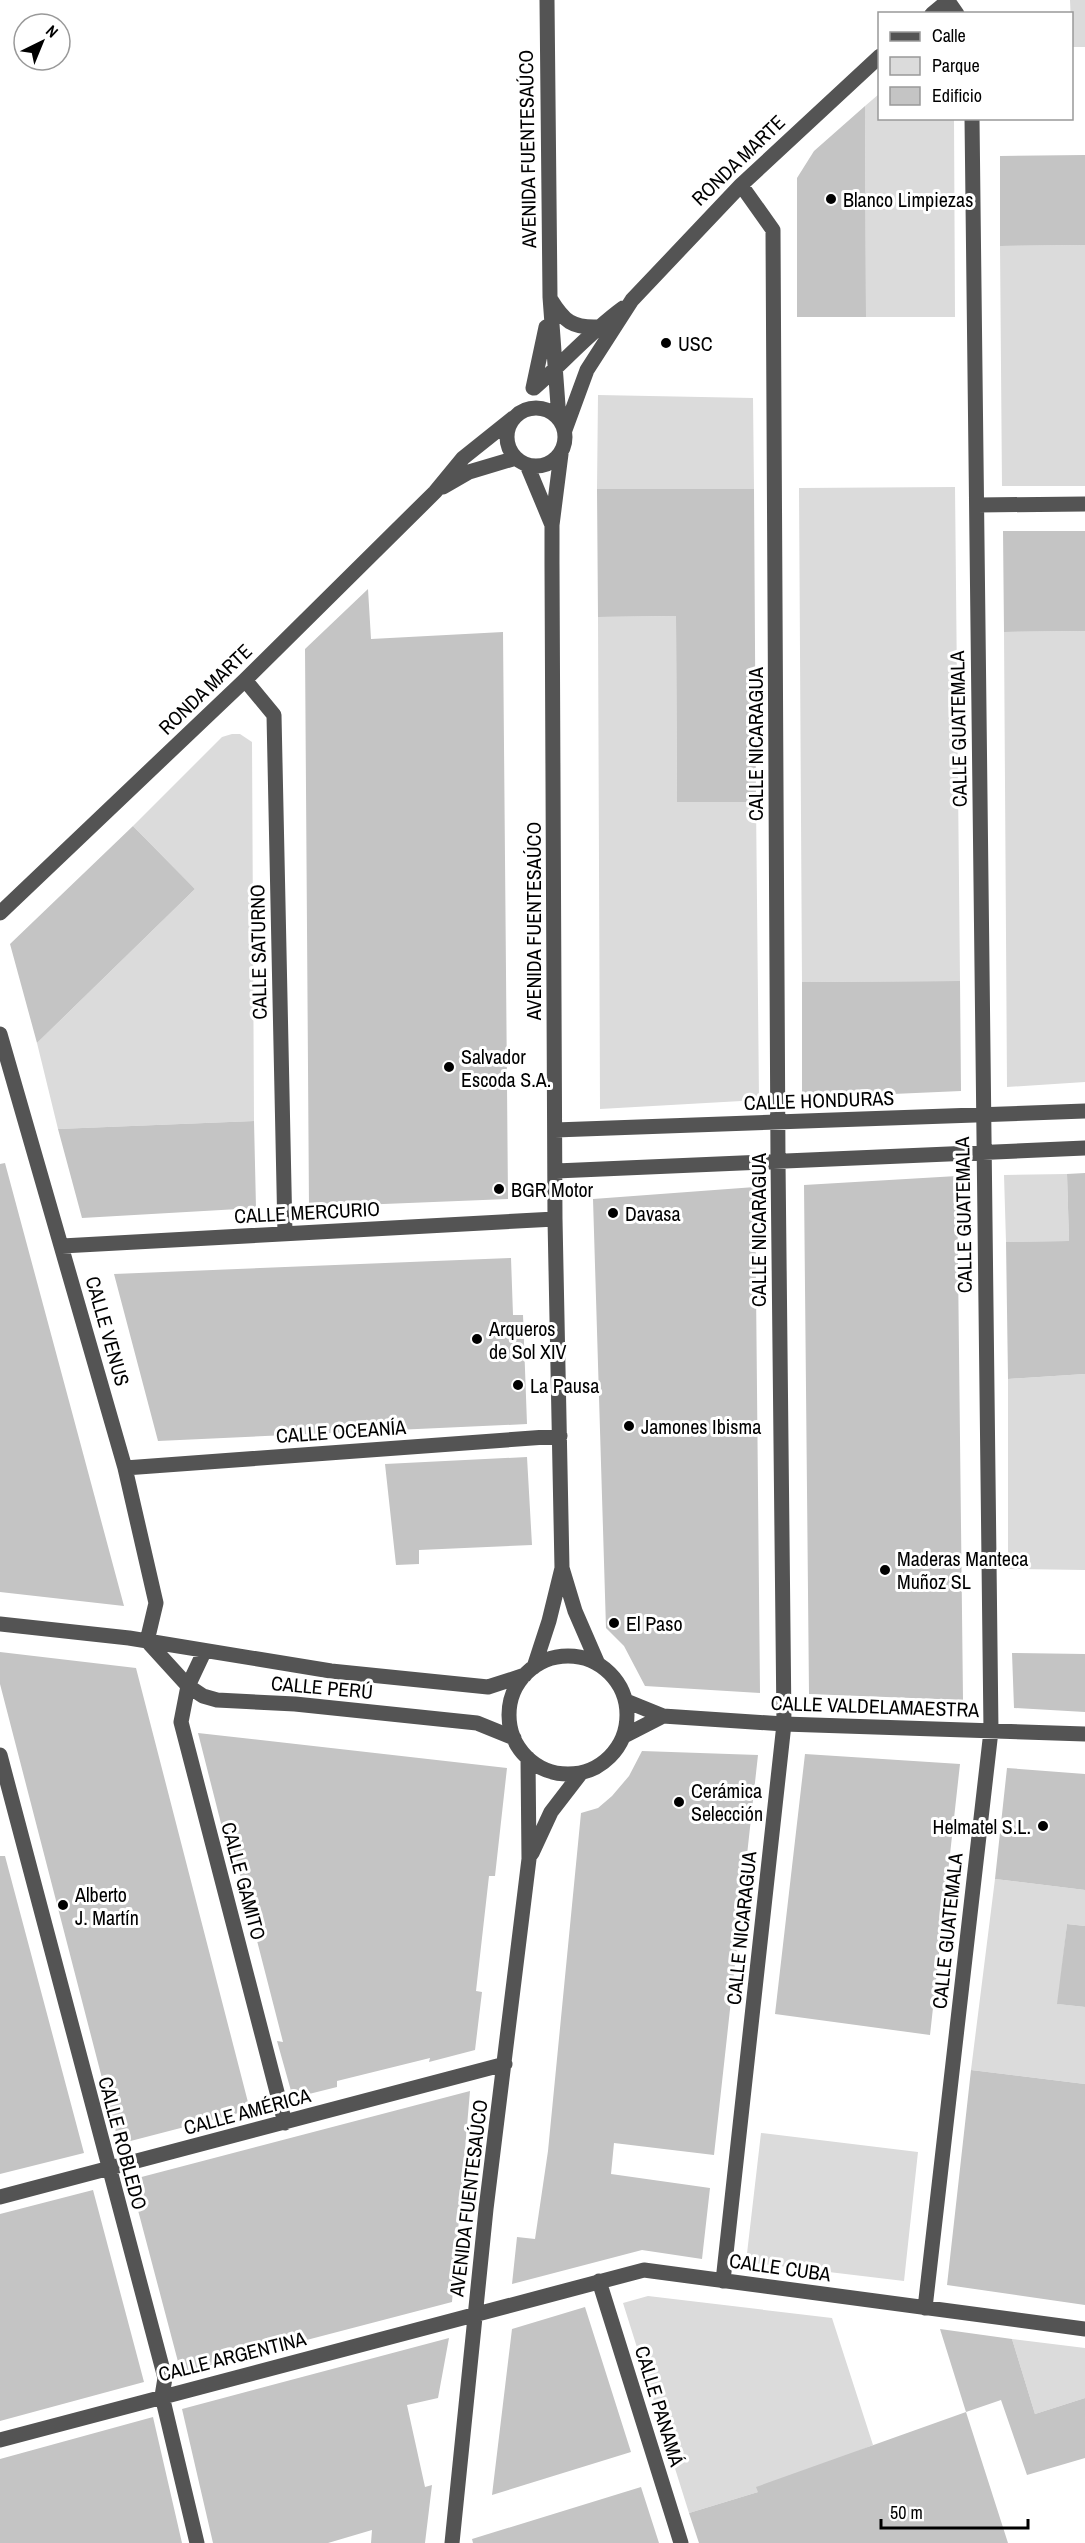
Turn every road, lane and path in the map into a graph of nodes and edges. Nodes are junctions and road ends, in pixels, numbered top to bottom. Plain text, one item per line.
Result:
1 (547, 0) edge
2 (951, 5) edge
3 (936, 12) edge
4 (878, 57) edge
5 (972, 120) edge
6 (741, 185) junction
7 (550, 297) junction
8 (632, 300) junction
9 (598, 327) junction
10 (556, 369) junction
11 (534, 388) junction
12 (525, 409) junction
13 (513, 418) junction
14 (562, 424) junction
15 (561, 454) junction
16 (521, 462) junction
17 (435, 492) junction
18 (1085, 504) edge
19 (977, 505) junction
20 (552, 525) junction
21 (245, 680) junction
22 (0, 913) edge
23 (0, 1034) edge
24 (1085, 1111) edge
25 (983, 1115) junction
26 (779, 1122) junction
27 (555, 1130) junction
28 (1085, 1148) edge
29 (984, 1152) junction
30 (778, 1161) junction
31 (556, 1171) junction
32 (555, 1219) junction
33 (285, 1234) junction
34 (62, 1246) junction
35 (560, 1436) junction
36 (125, 1468) junction
37 (562, 1568) junction
38 (0, 1624) edge
39 (147, 1641) junction
40 (204, 1652) junction
41 (597, 1664) junction
42 (529, 1671) junction
43 (188, 1686) junction
44 (626, 1701) junction
45 (663, 1716) junction
46 (784, 1724) junction
47 (991, 1731) junction
48 (1085, 1734) edge
49 (624, 1736) junction
50 (514, 1738) junction
51 (0, 1755) edge
52 (528, 1758) junction
53 (581, 1773) junction
54 (530, 1859) junction
55 (505, 2064) junction
56 (285, 2123) junction
57 (108, 2170) junction
58 (0, 2197) edge
59 (599, 2281) junction
60 (723, 2281) junction
61 (925, 2308) junction
62 (475, 2316) junction
63 (1085, 2329) edge
64 (162, 2396) junction
65 (0, 2440) edge
66 (197, 2543) edge
67 (452, 2543) edge
68 (681, 2543) edge

1 - 7 street, AVENIDA FUENTESAÚCO
2 - 3 street
4 - 6 street, RONDA MARTE
5 - 19 street, CALLE GUATEMALA
6 - 8 street, RONDA MARTE
6 - 26 street, CALLE NICARAGUA
7 - 9 street
7 - 10 street, AVENIDA FUENTESAÚCO
7 - 11 street, AVENIDA FUENTESAÚCO
8 - 9 street, RONDA MARTE
8 - 14 street, RONDA MARTE
9 - 10 street, RONDA MARTE
10 - 11 street, RONDA MARTE
10 - 14 street, AVENIDA FUENTESAÚCO
11 - 12 street, AVENIDA FUENTESAÚCO
12 - 13 street
12 - 14 street
13 - 16 street
13 - 17 street, RONDA MARTE
14 - 15 street
15 - 16 street
15 - 20 street, AVENIDA FUENTESAÚCO
16 - 17 street, RONDA MARTE
16 - 20 street, AVENIDA FUENTESAÚCO
17 - 21 street, RONDA MARTE
18 - 19 street
19 - 25 street, CALLE GUATEMALA
20 - 27 street, AVENIDA FUENTESAÚCO
21 - 22 street, RONDA MARTE
21 - 33 street, CALLE SATURNO
23 - 34 street, CALLE VENUS
24 - 25 street, CALLE HONDURAS
25 - 26 street, CALLE HONDURAS
25 - 29 street, CALLE GUATEMALA
26 - 27 street, CALLE HONDURAS
26 - 30 street, CALLE NICARAGUA
27 - 31 street, AVENIDA FUENTESAÚCO
28 - 29 street
29 - 30 street
29 - 47 street, CALLE GUATEMALA
30 - 31 street
30 - 46 street, CALLE NICARAGUA
31 - 32 street, AVENIDA FUENTESAÚCO
32 - 33 street, CALLE MERCURIO
32 - 35 street, AVENIDA FUENTESAÚCO
33 - 34 street, CALLE MERCURIO
34 - 36 street, CALLE VENUS
35 - 36 street, CALLE OCEANÍA
35 - 37 street, AVENIDA FUENTESAÚCO
36 - 39 street, CALLE VENUS
37 - 41 street, AVENIDA FUENTESAÚCO
37 - 42 street, AVENIDA FUENTESAÚCO
38 - 39 street, CALLE PERÚ
39 - 40 street, CALLE PERÚ
39 - 43 street, CALLE PERÚ
40 - 42 street, CALLE PERÚ
40 - 43 street, CALLE GAMITO
41 - 42 street
41 - 44 street
42 - 50 street
43 - 50 street, CALLE PERÚ
43 - 56 street, CALLE GAMITO
44 - 45 street, CALLE VALDELAMAESTRA
44 - 49 street
45 - 46 street, CALLE VALDELAMAESTRA
45 - 49 street
46 - 47 street, CALLE VALDELAMAESTRA
46 - 60 street, CALLE NICARAGUA
47 - 48 street, CALLE VALDELAMAESTRA
47 - 61 street, CALLE GUATEMALA
49 - 53 street
50 - 52 street
51 - 57 street, CALLE ROBLEDO
52 - 53 street
52 - 54 street, AVENIDA FUENTESAÚCO
53 - 54 street, AVENIDA FUENTESAÚCO
54 - 55 street, AVENIDA FUENTESAÚCO
55 - 56 street, CALLE AMÉRICA
55 - 62 street, AVENIDA FUENTESAÚCO
56 - 57 street, CALLE AMÉRICA
57 - 58 street, CALLE AMÉRICA
57 - 64 street, CALLE ROBLEDO
59 - 60 street, CALLE CUBA
59 - 62 street, CALLE CUBA
59 - 68 street, CALLE PANAMÁ
60 - 61 street, CALLE CUBA
61 - 63 street, CALLE CUBA
62 - 64 street, CALLE ARGENTINA
62 - 67 street, AVENIDA FUENTESAÚCO
64 - 65 street, CALLE ARGENTINA
64 - 66 street, CALLE ROBLEDO

